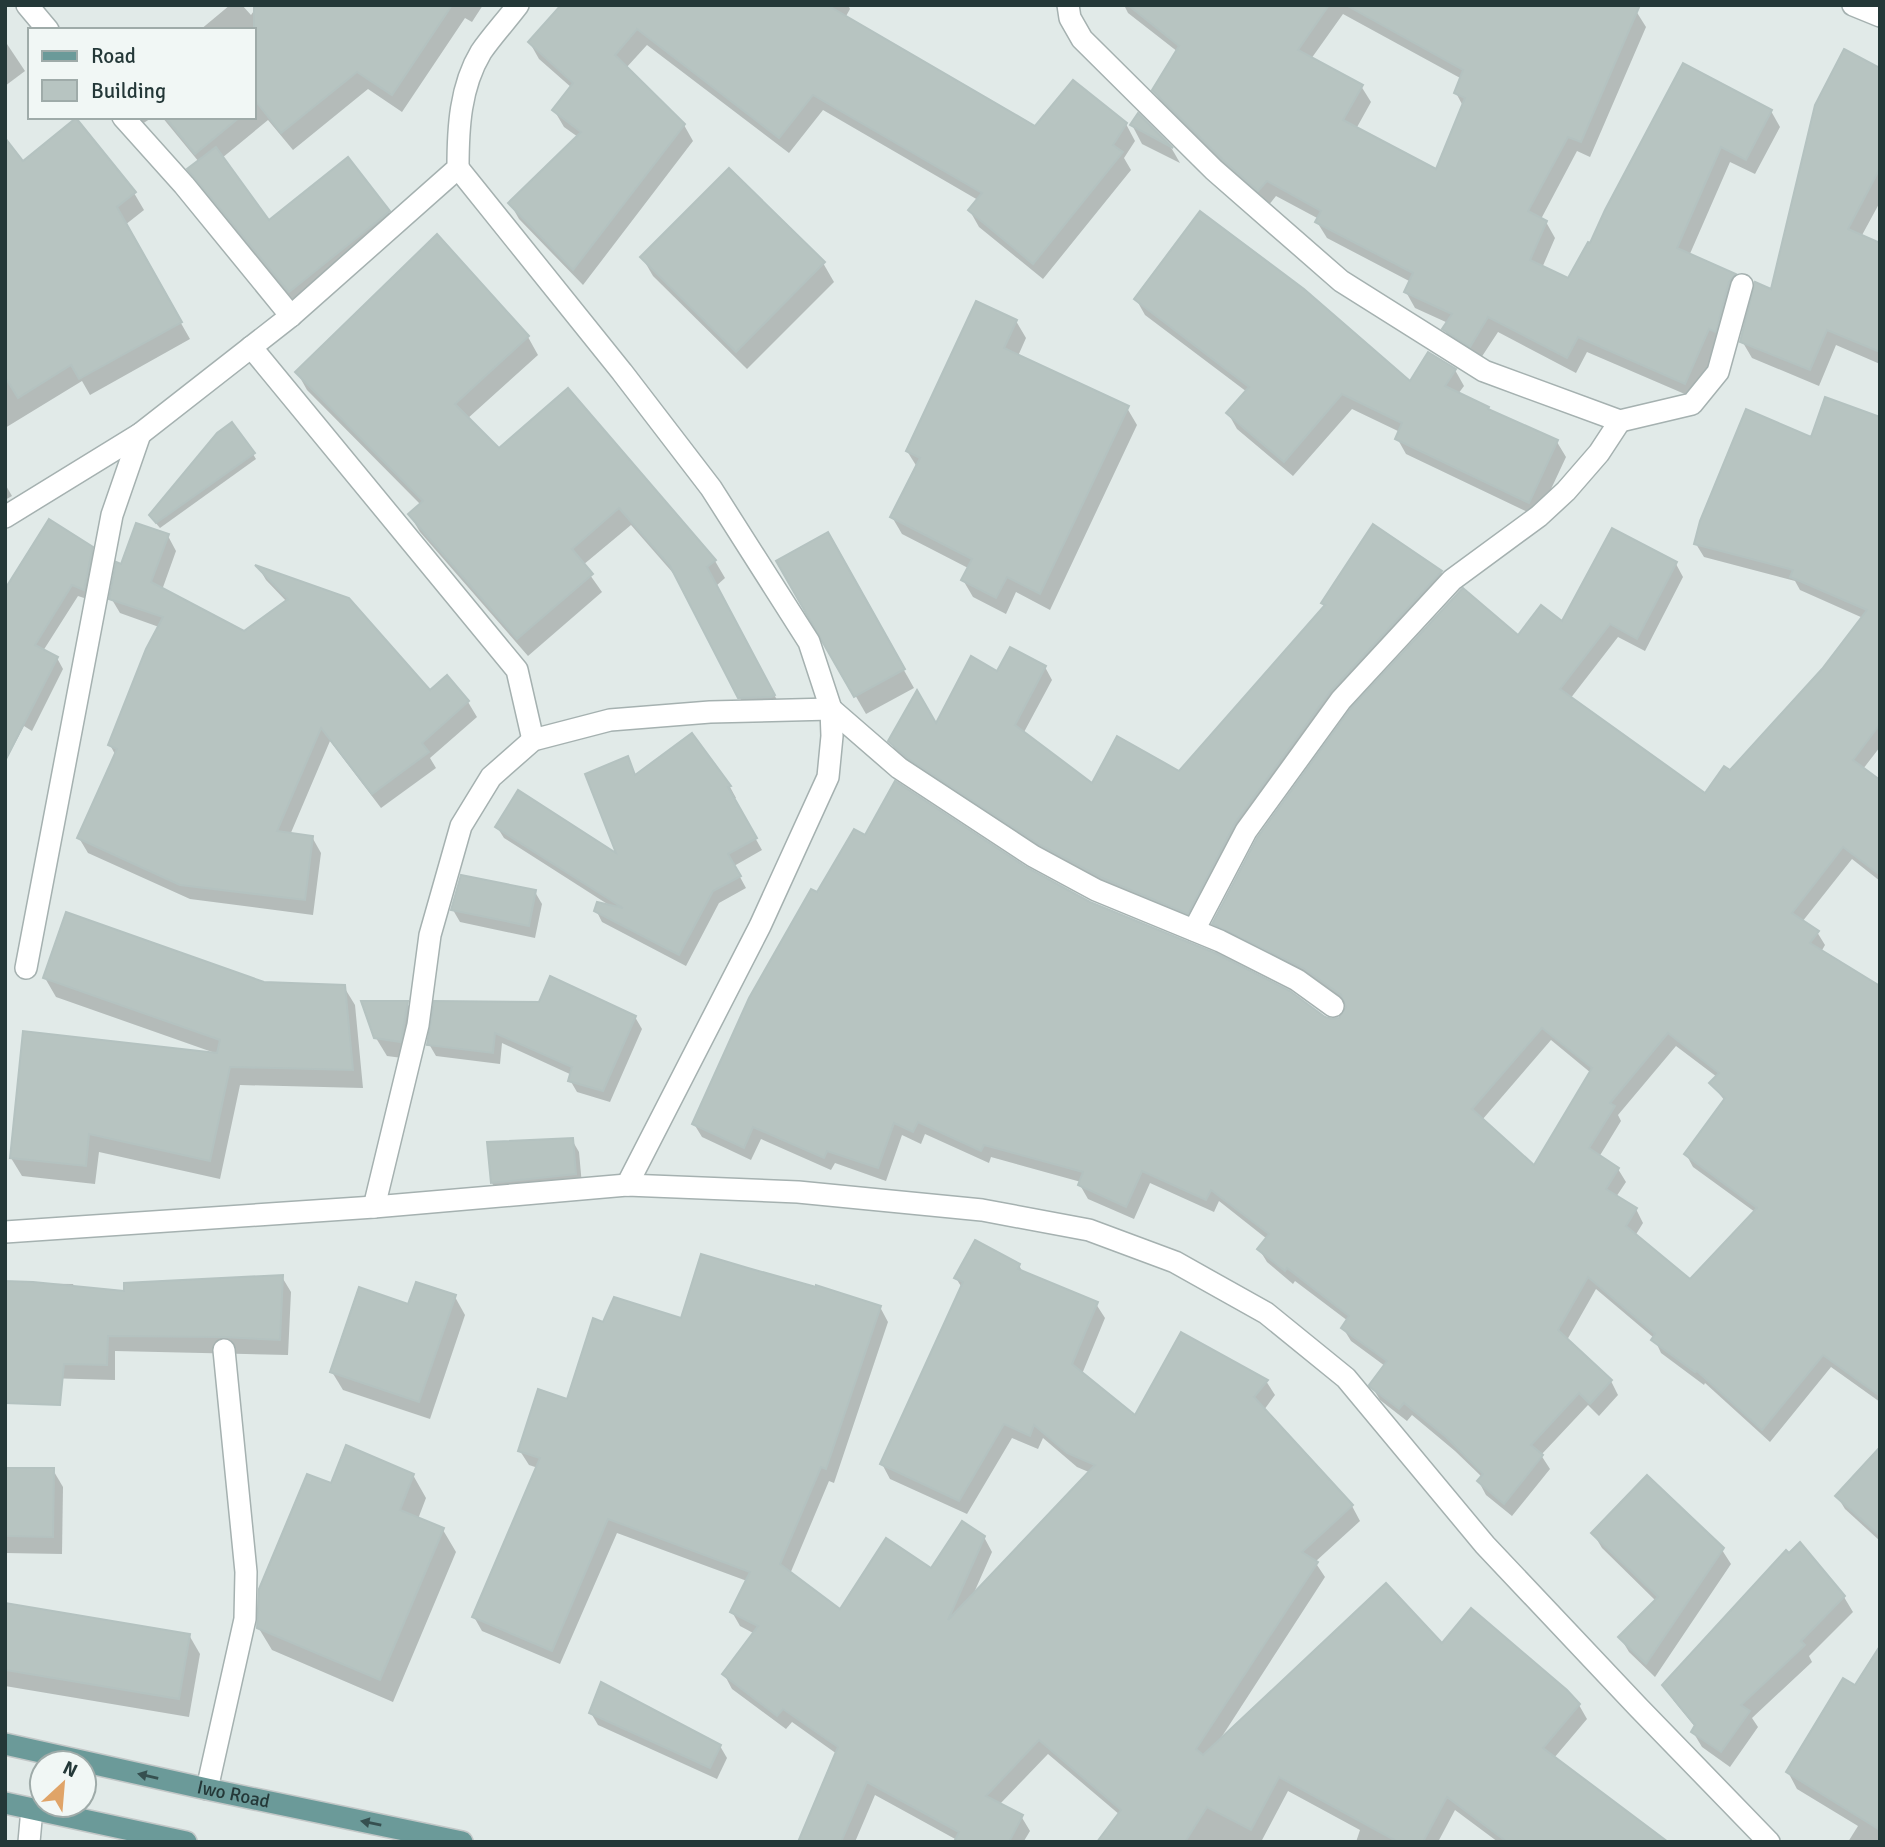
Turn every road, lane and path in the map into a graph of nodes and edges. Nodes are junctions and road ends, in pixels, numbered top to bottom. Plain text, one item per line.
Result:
1 (27, 5) edge
2 (519, 5) edge
3 (1068, 5) edge
4 (1853, 5) edge
5 (1880, 16) edge
6 (46, 28) edge
7 (125, 119) edge
8 (458, 167) junction
9 (1742, 285) dead end
10 (290, 316) junction
11 (251, 347) junction
12 (1620, 421) junction
13 (140, 434) junction
14 (5, 517) edge
15 (831, 709) junction
16 (533, 740) junction
17 (1194, 930) junction
18 (26, 968) dead end
19 (1333, 1006) dead end
20 (627, 1185) junction
21 (374, 1207) junction
22 (5, 1232) edge
23 (224, 1350) dead end
24 (5, 1744) edge
25 (207, 1789) junction
26 (5, 1803) edge
27 (28, 1808) edge
28 (31, 1819) edge
29 (79, 1819) edge
30 (29, 1842) edge
31 (186, 1842) edge
32 (462, 1842) edge
33 (1769, 1842) edge

1 - 6 street
2 - 8 street
3 - 12 street
4 - 5 street
7 - 10 street
8 - 10 street
8 - 15 street
9 - 12 street
10 - 11 street
11 - 13 street
11 - 16 street
12 - 17 street
13 - 14 street
13 - 18 street
15 - 16 street
15 - 17 street
15 - 20 street
16 - 21 street
17 - 19 street
20 - 21 street
20 - 33 street
21 - 22 street
23 - 25 street
25 -> 24 main road, Iwo Road
32 -> 25 main road, Iwo Road
26 - 27 main road
28 - 30 street
29 - 31 main road

